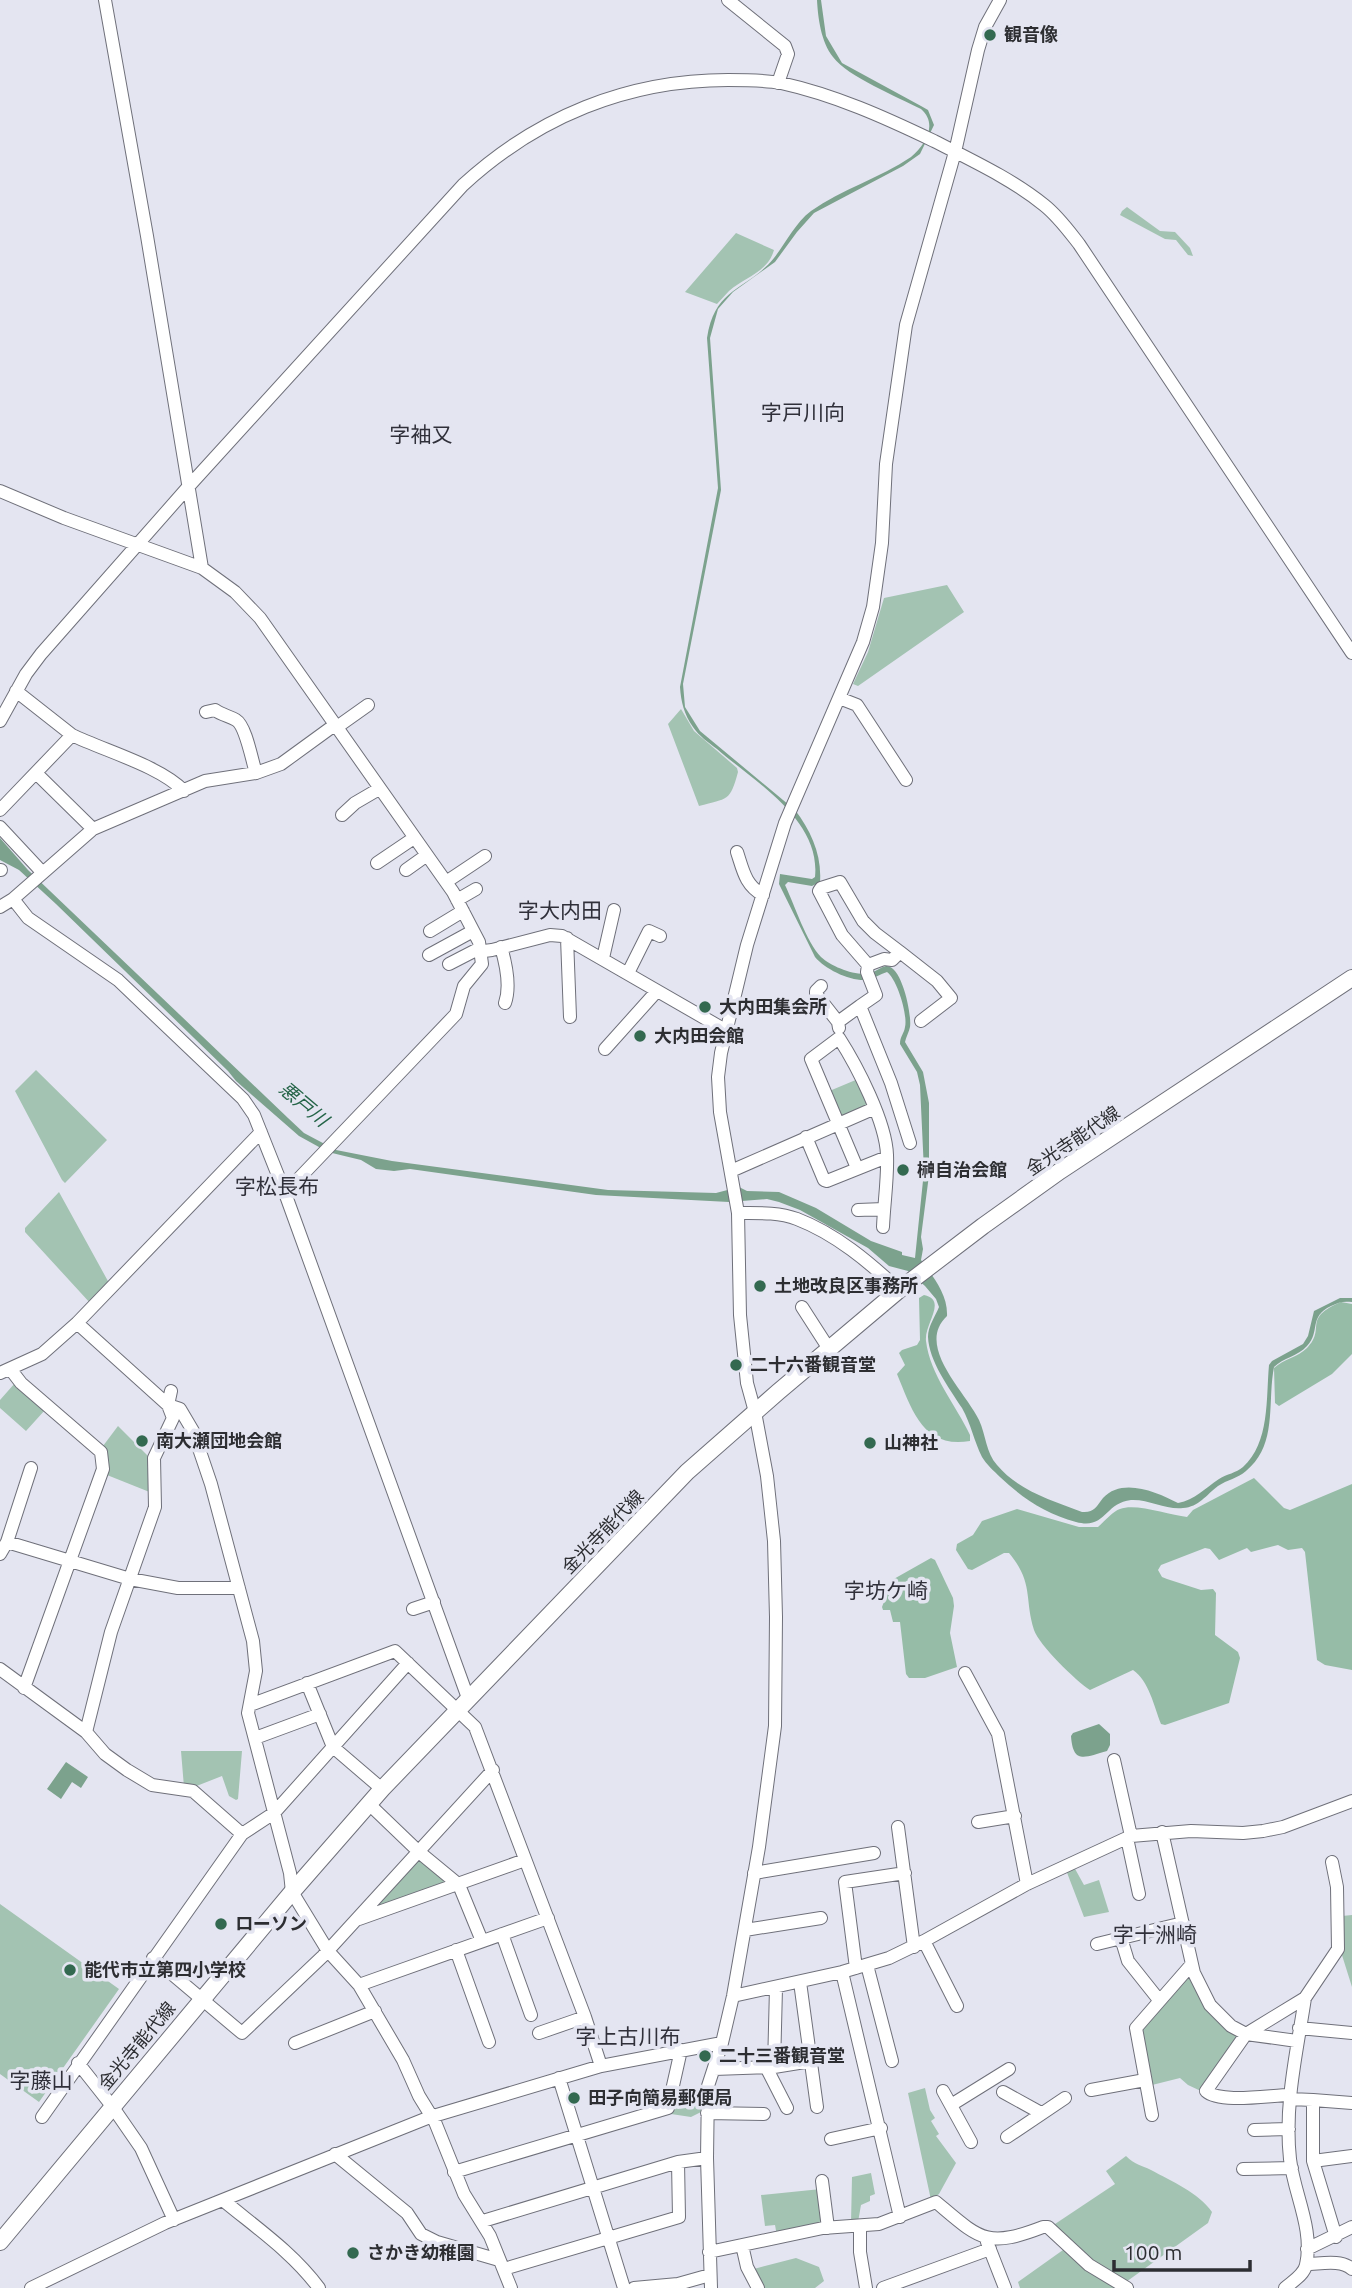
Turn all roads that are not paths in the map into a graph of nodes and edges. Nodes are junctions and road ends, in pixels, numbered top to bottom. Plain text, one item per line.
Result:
1 (105, 0) edge
2 (729, 0) edge
3 (1000, 0) edge
4 (778, 83) junction
5 (955, 152) junction
6 (189, 486) junction
7 (0, 491) edge
8 (137, 544) junction
9 (202, 568) junction
10 (1352, 653) edge
11 (16, 691) junction
12 (839, 698) junction
13 (368, 705) dead end
14 (206, 712) dead end
15 (0, 721) edge
16 (337, 726) junction
17 (72, 736) junction
18 (36, 773) junction
19 (256, 773) junction
20 (906, 780) dead end
21 (379, 789) junction
22 (184, 791) junction
23 (0, 810) edge
24 (342, 815) dead end
25 (0, 827) edge
26 (93, 829) junction
27 (414, 838) junction
28 (737, 852) dead end
29 (426, 855) junction
30 (485, 856) dead end
31 (377, 863) dead end
32 (406, 870) dead end
33 (42, 872) junction
34 (446, 882) junction
35 (476, 889) dead end
36 (763, 895) junction
37 (13, 900) junction
38 (460, 905) junction
39 (0, 907) edge
40 (614, 910) dead end
41 (473, 930) junction
42 (430, 931) dead end
43 (660, 936) dead end
44 (567, 938) junction
45 (501, 947) junction
46 (480, 948) junction
47 (900, 952) junction
48 (429, 955) dead end
49 (603, 958) junction
50 (449, 964) dead end
51 (869, 972) junction
52 (628, 973) junction
53 (1352, 978) edge
54 (821, 986) dead end
55 (657, 991) junction
56 (505, 1003) dead end
57 (860, 1006) junction
58 (570, 1017) dead end
59 (921, 1020) dead end
60 (838, 1022) junction
61 (727, 1031) junction
62 (839, 1038) junction
63 (605, 1049) dead end
64 (875, 1108) junction
65 (838, 1122) junction
66 (261, 1132) junction
67 (806, 1137) junction
68 (910, 1143) dead end
69 (887, 1157) junction
70 (857, 1168) junction
71 (731, 1171) junction
72 (285, 1193) junction
73 (884, 1209) junction
74 (858, 1210) dead end
75 (738, 1213) junction
76 (883, 1227) dead end
77 (905, 1286) junction
78 (802, 1307) dead end
79 (77, 1324) junction
80 (829, 1349) junction
81 (5, 1371) edge
82 (171, 1391) dead end
83 (168, 1405) junction
84 (755, 1412) junction
85 (31, 1468) dead end
86 (7, 1542) junction
87 (0, 1554) edge
88 (70, 1562) junction
89 (130, 1579) junction
90 (239, 1588) junction
91 (434, 1602) junction
92 (413, 1609) dead end
93 (408, 1663) junction
94 (0, 1669) edge
95 (965, 1673) dead end
96 (307, 1683) junction
97 (24, 1688) junction
98 (468, 1698) junction
99 (250, 1705) junction
100 (456, 1710) junction
101 (320, 1714) junction
102 (86, 1732) junction
103 (255, 1738) junction
104 (333, 1747) junction
105 (1114, 1760) dead end
106 (494, 1770) junction
107 (382, 1790) junction
108 (1352, 1801) edge
109 (369, 1804) junction
110 (274, 1813) junction
111 (1015, 1816) junction
112 (978, 1822) dead end
113 (898, 1827) dead end
114 (1162, 1832) junction
115 (242, 1834) junction
116 (1129, 1837) junction
117 (419, 1852) junction
118 (874, 1853) dead end
119 (525, 1860) junction
120 (1332, 1862) dead end
121 (754, 1873) junction
122 (905, 1873) junction
123 (1027, 1884) junction
124 (459, 1885) junction
125 (292, 1892) junction
126 (1139, 1894) dead end
127 (548, 1918) junction
128 (821, 1918) dead end
129 (355, 1921) junction
130 (1183, 1923) junction
131 (745, 1930) junction
132 (502, 1934) junction
133 (1121, 1938) junction
134 (482, 1941) junction
135 (919, 1944) junction
136 (1097, 1944) dead end
137 (456, 1950) junction
138 (328, 1951) junction
139 (153, 1958) junction
140 (1191, 1965) junction
141 (861, 1967) junction
142 (842, 1972) junction
143 (800, 1982) junction
144 (359, 1984) junction
145 (776, 1988) junction
146 (733, 1996) junction
147 (1305, 1998) junction
148 (201, 2000) junction
149 (1160, 2000) junction
150 (957, 2006) dead end
151 (375, 2011) junction
152 (531, 2015) dead end
153 (585, 2017) junction
154 (538, 2033) dead end
155 (1352, 2033) edge
156 (1246, 2034) junction
157 (1298, 2034) junction
158 (489, 2042) dead end
159 (295, 2043) dead end
160 (722, 2043) junction
161 (681, 2050) junction
162 (811, 2061) junction
163 (892, 2061) dead end
164 (78, 2063) junction
165 (601, 2066) junction
166 (770, 2067) junction
167 (713, 2069) junction
168 (1009, 2069) dead end
169 (559, 2078) junction
170 (1144, 2080) junction
171 (1091, 2090) dead end
172 (943, 2091) dead end
173 (1003, 2092) dead end
174 (1290, 2097) junction
175 (1065, 2098) dead end
176 (1313, 2100) junction
177 (1352, 2103) edge
178 (951, 2105) junction
179 (112, 2106) junction
180 (817, 2107) dead end
181 (787, 2108) dead end
182 (707, 2113) junction
183 (1041, 2113) junction
184 (764, 2114) dead end
185 (1152, 2115) dead end
186 (42, 2117) dead end
187 (430, 2117) junction
188 (881, 2128) junction
189 (1289, 2129) junction
190 (1254, 2130) dead end
191 (577, 2136) junction
192 (1007, 2137) dead end
193 (831, 2139) dead end
194 (971, 2142) dead end
195 (335, 2154) junction
196 (1352, 2156) edge
197 (706, 2158) junction
198 (1313, 2161) junction
199 (678, 2162) junction
200 (1292, 2168) junction
201 (1243, 2169) dead end
202 (454, 2172) junction
203 (822, 2181) dead end
204 (592, 2188) junction
205 (224, 2201) junction
206 (900, 2217) junction
207 (174, 2220) junction
208 (483, 2221) junction
209 (860, 2227) junction
210 (1352, 2227) edge
211 (828, 2228) junction
212 (1336, 2237) junction
213 (608, 2239) junction
214 (0, 2242) edge
215 (988, 2244) junction
216 (743, 2245) junction
217 (1307, 2249) junction
218 (709, 2252) junction
219 (1306, 2264) junction
220 (501, 2265) junction
221 (1352, 2269) edge
222 (710, 2281) edge
223 (32, 2288) edge
224 (319, 2288) edge
225 (510, 2288) edge
226 (624, 2288) edge
227 (634, 2288) edge
228 (758, 2288) edge
229 (866, 2288) edge
230 (883, 2288) edge
231 (1005, 2288) edge
232 (1127, 2288) edge
233 (1285, 2288) edge

1 - 6 street
2 - 4 street
3 - 5 street
4 - 5 street
4 - 6 street
5 - 10 street
5 - 12 street
6 - 8 street
6 - 9 street
7 - 8 street
8 - 9 street
8 - 11 street
9 - 16 street
11 - 15 street
11 - 17 street
12 - 20 street
12 - 36 street
13 - 16 street
14 - 19 street
16 - 19 street
16 - 21 street
17 - 18 street
17 - 22 street
18 - 23 street
18 - 26 street
19 - 22 street
21 - 24 street
21 - 27 street
22 - 26 street
25 - 33 street
26 - 33 street
27 - 29 street
27 - 31 street
28 - 36 street
29 - 32 street
29 - 34 street
30 - 34 street
33 - 37 street
34 - 38 street
35 - 38 street
36 - 61 street
37 - 39 street
37 - 66 street
38 - 41 street
38 - 42 street
40 - 49 street
41 - 46 street
41 - 48 street
43 - 52 street
44 - 45 street
44 - 49 street
44 - 58 street
45 - 46 street
45 - 56 street
46 - 50 street
46 - 72 street
47 - 51 street
47 - 51 street
47 - 59 street
49 - 52 street
51 - 57 street
52 - 55 street
53 - 77 main road, 金光寺能代線
54 - 60 street
55 - 61 street
55 - 63 street
57 - 60 street
57 - 68 street
60 - 62 street
61 - 71 street
62 - 64 street
62 - 65 street
64 - 65 street
64 - 69 street
65 - 67 street
65 - 70 street
66 - 72 street
66 - 79 street
67 - 70 street
67 - 71 street
69 - 70 street
69 - 73 street
71 - 75 street
72 - 91 street
73 - 74 street
73 - 76 street
75 - 77 street
75 - 84 street
77 - 80 main road, 金光寺能代線
78 - 80 street
79 - 81 street
79 - 83 street
80 - 84 main road, 金光寺能代線
81 - 88 street
82 - 83 street
83 - 89 street
83 - 90 street
84 - 98 main road, 金光寺能代線
84 - 121 street
85 - 86 street
86 - 87 street
86 - 88 street
88 - 89 street
88 - 97 street
89 - 90 street
89 - 102 street
90 - 99 street
91 - 92 street
91 - 98 street
93 - 96 street
93 - 100 street
93 - 104 street
94 - 97 street
95 - 111 street
96 - 99 street
96 - 101 street
97 - 102 street
98 - 100 main road, 金光寺能代線
99 - 103 street
100 - 106 street
100 - 107 main road, 金光寺能代線
101 - 103 street
101 - 104 street
102 - 115 street
103 - 110 street
104 - 107 street
104 - 110 street
105 - 116 street
106 - 117 street
106 - 119 street
107 - 109 main road, 金光寺能代線
108 - 114 street
109 - 117 street
109 - 125 main road, 金光寺能代線
110 - 115 street
110 - 125 street
111 - 112 street
111 - 123 street
113 - 122 street
114 - 116 street
114 - 130 street
115 - 139 street
116 - 123 street
116 - 126 street
117 - 124 street
117 - 129 street
118 - 121 street
119 - 124 street
119 - 127 street
120 - 147 street
121 - 131 street
122 - 135 street
122 - 141 street
123 - 135 street
124 - 129 street
124 - 134 street
125 - 138 street
125 - 148 main road, 金光寺能代線
127 - 132 street
127 - 153 street
128 - 131 street
129 - 138 street
130 - 133 street
130 - 140 street
131 - 146 street
132 - 134 street
132 - 152 street
133 - 136 street
133 - 149 street
134 - 137 street
135 - 141 street
135 - 150 street
137 - 144 street
137 - 158 street
138 - 144 street
138 - 148 street
139 - 148 street
139 - 164 street
140 - 149 street
140 - 156 street
141 - 142 street
141 - 163 street
142 - 143 street
142 - 188 street
143 - 145 street
143 - 162 street
144 - 151 street
145 - 146 street
145 - 166 street
146 - 160 street
147 - 156 street
147 - 157 street
148 - 179 main road, 金光寺能代線
149 - 170 street
151 - 159 street
151 - 187 street
153 - 154 street
153 - 165 street
155 - 157 street
156 - 157 street
156 - 174 street
157 - 174 street
160 - 161 street
160 - 167 street
161 - 165 street
161 - 191 street
162 - 166 street
162 - 180 street
164 - 179 street
164 - 186 street
165 - 169 street
166 - 167 street
166 - 181 street
167 - 182 street
168 - 178 street
169 - 187 street
169 - 191 street
170 - 171 street
170 - 185 street
172 - 178 street
173 - 183 street
174 - 176 street
174 - 189 street
175 - 183 street
176 - 177 street
176 - 198 street
178 - 194 street
179 - 207 street
179 - 214 main road, 金光寺能代線
182 - 184 street
182 - 197 street
183 - 192 street
187 - 195 street
187 - 202 street
188 - 193 street
188 - 206 street
189 - 190 street
189 - 200 street
191 - 202 street
191 - 204 street
195 - 205 street
195 - 220 street
196 - 198 street
197 - 199 street
197 - 218 street
198 - 212 street
199 - 204 street
199 - 213 street
200 - 201 street
200 - 217 street
202 - 208 street
203 - 211 street
204 - 208 street
204 - 213 street
205 - 207 street
205 - 224 street
206 - 209 street
206 - 215 street
207 - 223 street
208 - 220 street
209 - 211 street
209 - 229 street
210 - 212 street
211 - 216 street
212 - 217 street
213 - 220 street
213 - 226 street
215 - 230 street
215 - 231 street
215 - 232 street
216 - 218 street
216 - 228 street
217 - 219 street
218 - 222 street
219 - 221 street
219 - 233 street
220 - 225 street
222 - 227 street

